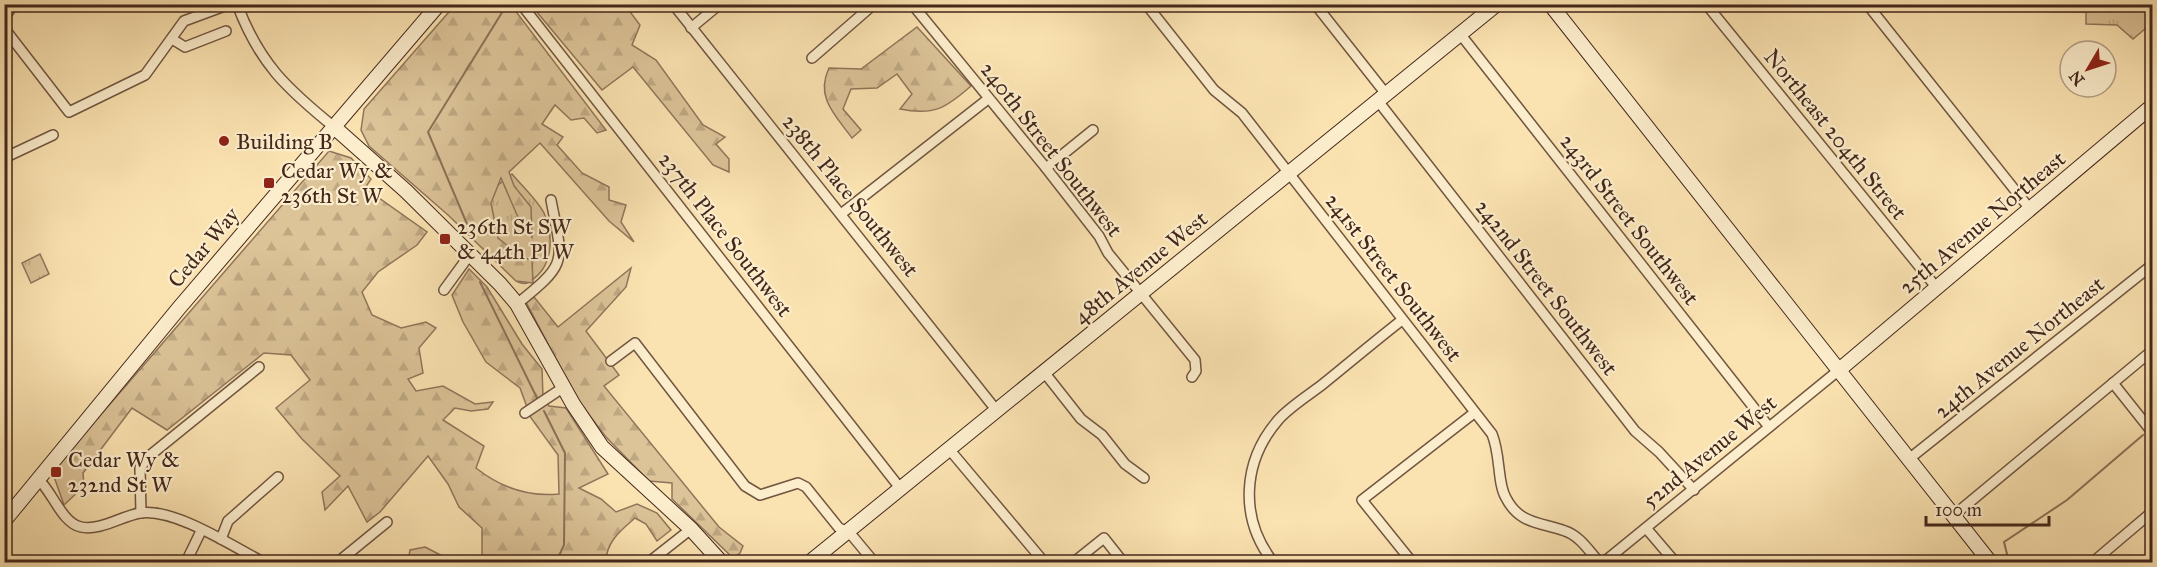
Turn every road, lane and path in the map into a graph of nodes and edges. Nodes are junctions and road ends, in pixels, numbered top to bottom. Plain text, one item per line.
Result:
1 (14, 4) edge
2 (230, 4) edge
3 (237, 4) edge
4 (440, 4) edge
5 (521, 4) edge
6 (674, 4) edge
7 (720, 4) edge
8 (874, 4) edge
9 (912, 4) edge
10 (1146, 4) edge
11 (1315, 4) edge
12 (1497, 4) edge
13 (1550, 4) edge
14 (1706, 4) edge
15 (1867, 4) edge
16 (4, 18) edge
17 (4, 28) edge
18 (691, 28) junction
19 (226, 31) dead end
20 (1461, 34) junction
21 (172, 39) junction
22 (812, 58) dead end
23 (1382, 98) junction
24 (988, 99) junction
25 (2152, 106) edge
26 (334, 127) junction
27 (1093, 130) dead end
28 (53, 135) dead end
29 (4, 158) edge
30 (1046, 168) junction
31 (1289, 174) junction
32 (551, 200) dead end
33 (2030, 209) junction
34 (841, 214) junction
35 (471, 253) junction
36 (2152, 265) edge
37 (1936, 287) junction
38 (444, 291) dead end
39 (1142, 294) junction
40 (517, 304) junction
41 (1401, 320) junction
42 (2148, 354) dead end
43 (611, 361) dead end
44 (259, 367) dead end
45 (1839, 370) junction
46 (1044, 372) junction
47 (1192, 377) dead end
48 (2113, 383) junction
49 (564, 387) junction
50 (997, 411) junction
51 (1474, 412) junction
52 (525, 413) dead end
53 (1769, 428) junction
54 (2152, 432) edge
55 (949, 450) junction
56 (1909, 459) junction
57 (278, 477) dead end
58 (1144, 478) dead end
59 (39, 480) junction
60 (900, 488) junction
61 (1694, 490) junction
62 (2152, 512) edge
63 (141, 513) junction
64 (1953, 516) junction
65 (4, 521) edge
66 (387, 522) dead end
67 (1646, 528) junction
68 (691, 529) junction
69 (201, 531) junction
70 (849, 532) junction
71 (221, 540) junction
72 (186, 562) edge
73 (263, 562) edge
74 (338, 562) edge
75 (649, 562) edge
76 (722, 562) edge
77 (810, 562) edge
78 (874, 562) edge
79 (1044, 562) edge
80 (1074, 562) edge
81 (1123, 562) edge
82 (1273, 562) edge
83 (1412, 562) edge
84 (1599, 562) edge
85 (1604, 562) edge
86 (1674, 562) edge
87 (1990, 562) edge
88 (2093, 562) edge

1 - 16 street
2 - 21 street
3 - 26 street
4 - 26 main road, Cedar Way
5 - 60 street, 237th Place Southwest
6 - 18 street, 238th Place Southwest
7 - 18 street
8 - 22 street
9 - 24 street, 240th Street Southwest
10 - 31 street, 241st Street Southwest
11 - 23 street, 242nd Street Southwest
12 - 20 main road, 48th Avenue West
13 - 45 main road
14 - 37 street, Northeast 204th Street
15 - 33 street
17 - 21 street
18 - 34 street, 238th Place Southwest
19 - 21 street
20 - 23 main road, 48th Avenue West
20 - 53 street, 243rd Street Southwest
23 - 31 main road, 48th Avenue West
23 - 61 street, 242nd Street Southwest
24 - 30 street, 240th Street Southwest
24 - 34 street
25 - 33 main road, 25th Avenue Northeast
26 - 35 main road
26 - 59 main road, Cedar Way
27 - 30 street
28 - 29 street
30 - 39 street, 240th Street Southwest
31 - 39 main road, 48th Avenue West
31 - 41 street, 241st Street Southwest
32 - 40 street
33 - 37 main road, 25th Avenue Northeast
34 - 50 street, 238th Place Southwest
35 - 38 street
35 - 40 main road
36 - 56 street, 24th Avenue Northeast
37 - 45 main road, 25th Avenue Northeast
39 - 46 main road, 48th Avenue West
39 - 47 street, 240th Street Southwest
40 - 49 main road
41 - 51 street, 241st Street Southwest
41 - 82 street
42 - 48 street
43 - 70 street
44 - 63 street
45 - 53 street, 52nd Avenue West
45 - 56 main road
46 - 50 main road, 48th Avenue West
46 - 58 street
48 - 54 street
48 - 64 street
49 - 52 street
49 - 68 main road
50 - 55 main road, 48th Avenue West
51 - 83 street
51 - 84 street, 241st Street Southwest
53 - 61 street, 52nd Avenue West
55 - 60 main road, 48th Avenue West
55 - 79 street
56 - 64 main road
57 - 71 street
59 - 63 street
59 - 65 main road, Cedar Way
60 - 70 main road, 48th Avenue West
61 - 67 street, 52nd Avenue West
62 - 88 street
63 - 69 street
64 - 87 main road
66 - 74 street
67 - 85 street, 52nd Avenue West
67 - 86 street
68 - 75 street
68 - 76 main road
69 - 71 street
69 - 72 street
70 - 77 main road, 48th Avenue West
70 - 78 street
71 - 73 street
80 - 81 street

